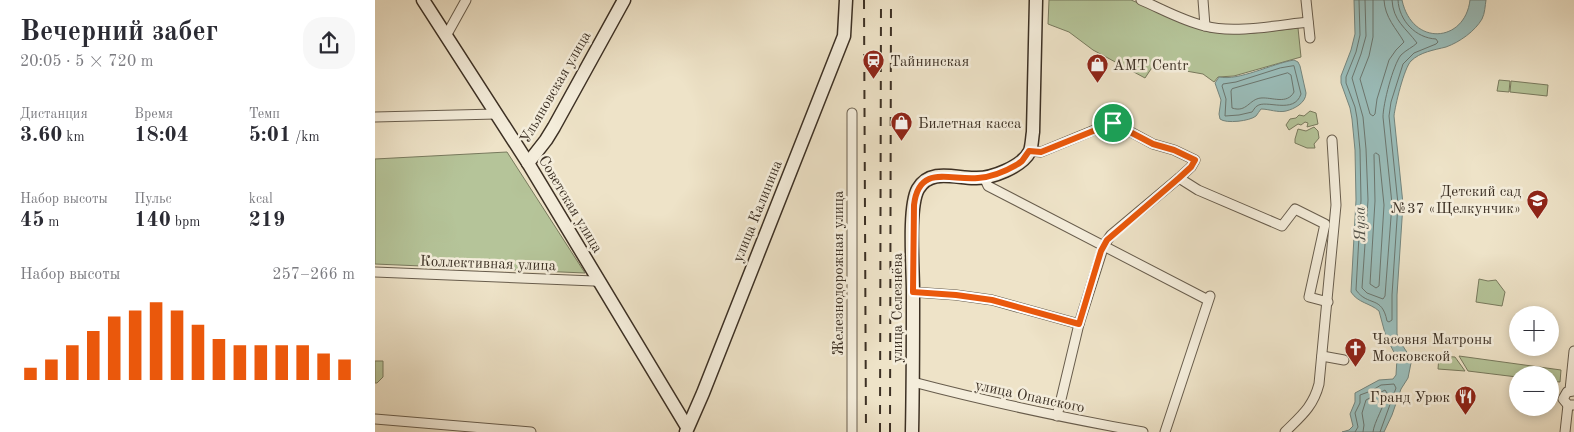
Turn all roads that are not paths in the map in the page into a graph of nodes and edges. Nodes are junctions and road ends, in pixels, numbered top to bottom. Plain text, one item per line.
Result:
1 (423, 0) edge
2 (466, 0) edge
3 (624, 0) edge
4 (845, 0) edge
5 (1036, 0) edge
6 (1141, 0) edge
7 (1203, 0) edge
8 (1306, 0) edge
9 (1309, 22) junction
10 (1205, 26) junction
11 (446, 36) junction
12 (1310, 38) dead end
13 (852, 113) dead end
14 (495, 114) junction
15 (375, 117) edge
16 (1332, 140) dead end
17 (1029, 151) junction
18 (528, 163) junction
19 (984, 177) junction
20 (1179, 178) junction
21 (1104, 245) junction
22 (375, 272) edge
23 (600, 282) junction
24 (913, 292) junction
25 (1328, 302) junction
26 (1079, 324) junction
27 (1574, 352) edge
28 (1322, 356) junction
29 (1344, 360) dead end
30 (913, 382) junction
31 (1572, 391) edge
32 (1571, 405) edge
33 (1057, 416) junction
34 (375, 420) edge
35 (686, 430) edge
36 (531, 432) edge
37 (852, 432) edge
38 (912, 432) edge
39 (1143, 432) edge
40 (1165, 432) edge
41 (1285, 432) edge
42 (1565, 432) edge

1 - 11 street, Советская улица
2 - 11 street
3 - 18 street, Ульяновская улица
4 - 35 street, улица Калинина
5 - 17 street
6 - 10 street
7 - 10 street
8 - 9 street
9 - 10 street
9 - 12 street
11 - 14 street, Советская улица
13 - 37 street, Железнодорожная улица
14 - 15 street
14 - 18 street, Советская улица
16 - 25 street
17 - 19 street
17 - 20 street
18 - 23 street, Советская улица
19 - 21 street
19 - 24 street, улица Селезнёва
20 - 21 street
20 - 25 street
21 - 26 street
21 - 40 street
22 - 23 street, Коллективная улица
23 - 35 street, Советская улица
24 - 26 street
24 - 30 street, улица Селезнёва
25 - 28 street
26 - 33 street
27 - 31 street
28 - 29 street
28 - 41 street
30 - 33 street, улица Опанского
30 - 38 street, улица Селезнёва
31 - 32 street
32 - 42 street
33 - 39 street, улица Опанского
34 - 36 street

